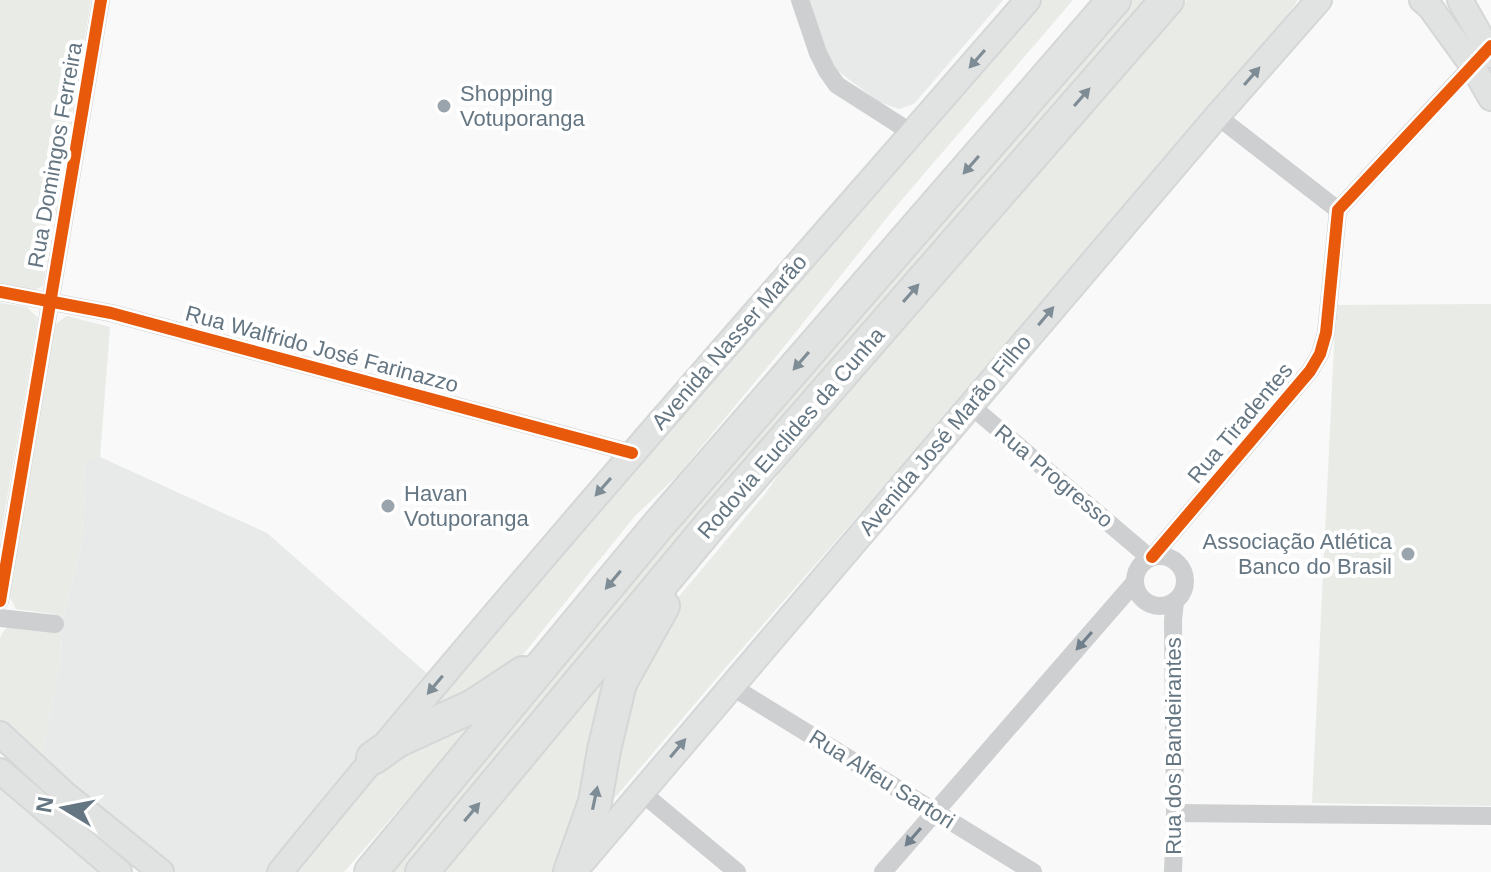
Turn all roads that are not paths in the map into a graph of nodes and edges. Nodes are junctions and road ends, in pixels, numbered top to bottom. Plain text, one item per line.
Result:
1 (101, 0) edge
2 (800, 0) edge
3 (1028, 0) edge
4 (1114, 0) edge
5 (1167, 0) edge
6 (1319, 0) edge
7 (1422, 0) edge
8 (1460, 0) edge
9 (1485, 54) edge
10 (1491, 98) edge
11 (1217, 116) junction
12 (912, 133) junction
13 (1338, 210) junction
14 (0, 292) edge
15 (51, 301) junction
16 (970, 405) junction
17 (632, 453) junction
18 (717, 517) junction
19 (1143, 562) junction
20 (0, 601) edge
21 (1169, 610) junction
22 (0, 618) edge
23 (55, 624) dead end
24 (553, 653) junction
25 (731, 686) junction
26 (0, 734) edge
27 (373, 758) junction
28 (0, 771) edge
29 (641, 792) junction
30 (58, 804) junction
31 (935, 811) junction
32 (1175, 813) junction
33 (1491, 816) edge
34 (119, 872) edge
35 (161, 872) edge
36 (280, 872) edge
37 (371, 872) edge
38 (422, 872) edge
39 (572, 872) edge
40 (737, 872) edge
41 (883, 872) edge
42 (1033, 872) edge
43 (1173, 872) edge

1 - 15 street, Rua Domingos Ferreira
2 - 12 street
3 -> 12 main road, Avenida Nasser Marão
4 -> 24 highway, Rodovia Euclides da Cunha
18 -> 5 highway, Rodovia Euclides da Cunha
11 -> 6 main road, Avenida José Marão Filho
7 - 9 main road
8 - 9 main road
9 - 10 main road
9 - 13 street
11 - 13 street
16 -> 11 main road, Avenida José Marão Filho
12 - 17 main road, Avenida Nasser Marão
13 - 19 street, Rua Tiradentes
14 - 15 street, Rua Walfrido José Farinazzo
15 - 17 street, Rua Walfrido José Farinazzo
15 - 20 street, Rua Domingos Ferreira
16 - 19 street, Rua Progresso
16 - 25 main road, Avenida José Marão Filho
17 -> 27 main road, Avenida Nasser Marão
38 -> 18 highway, Rodovia Euclides da Cunha
39 -> 18 highway
19 - 21 street
19 - 21 street
19 -> 31 street, Rua Tiradentes
21 - 32 street, Rua dos Bandeirantes
22 - 23 street
24 - 27 highway
24 - 37 highway, Rodovia Euclides da Cunha
29 -> 25 main road, Avenida José Marão Filho
25 - 31 street, Rua Alfeu Sartori
26 - 30 main road
27 - 36 main road, Avenida Nasser Marão
28 - 30 main road
29 - 39 main road, Avenida José Marão Filho
29 - 40 street
30 - 34 main road
30 - 35 main road
31 -> 41 street, Rua Tiradentes
31 - 42 street, Rua Alfeu Sartori
32 - 33 street
32 - 43 street, Rua dos Bandeirantes

